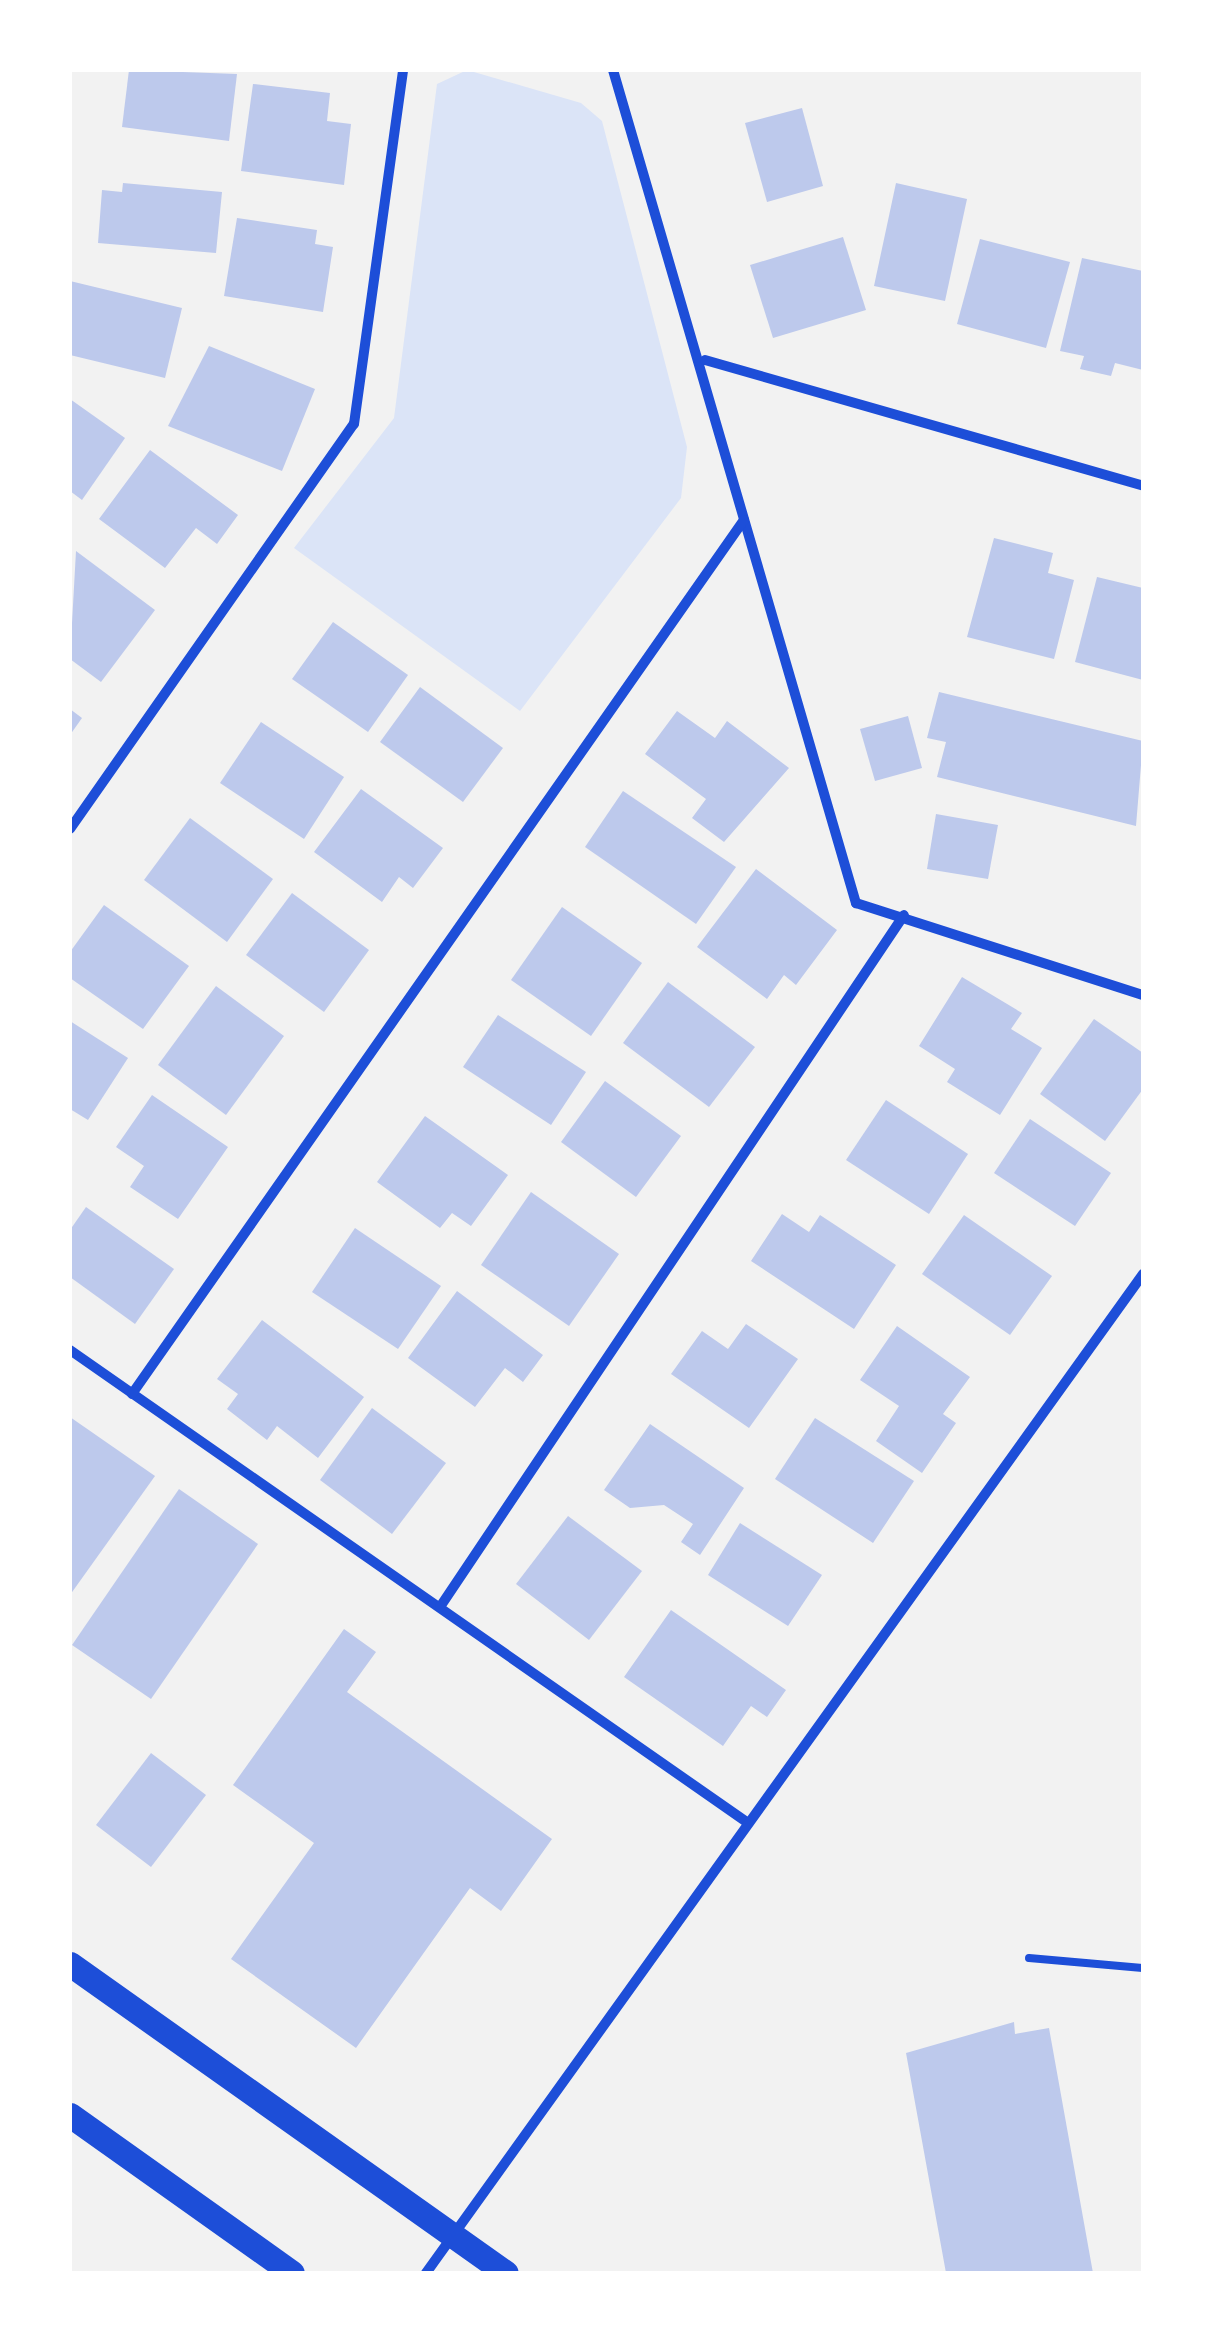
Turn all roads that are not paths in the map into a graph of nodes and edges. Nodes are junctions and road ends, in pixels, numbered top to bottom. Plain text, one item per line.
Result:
1 (403, 70) edge
2 (613, 70) edge
3 (705, 360) junction
4 (1143, 486) edge
5 (744, 520) junction
6 (70, 829) edge
7 (904, 915) junction
8 (1143, 995) edge
9 (1143, 1274) edge
10 (70, 1350) edge
11 (132, 1394) junction
12 (440, 1606) junction
13 (748, 1823) junction
14 (1029, 1958) dead end
15 (70, 1964) edge
16 (1143, 1968) edge
17 (70, 2116) edge
18 (453, 2236) junction
19 (292, 2273) edge
20 (426, 2273) edge
21 (506, 2273) edge

1 - 6 street
2 - 3 street
3 - 4 street
3 - 5 street
5 - 7 street
5 - 11 street
7 - 8 street
7 - 12 street
9 - 13 street
10 - 11 street
11 - 12 street
12 - 13 street
13 - 18 street
14 - 16 lane
15 - 18 main road
17 - 19 main road
18 - 20 street
18 - 21 main road

